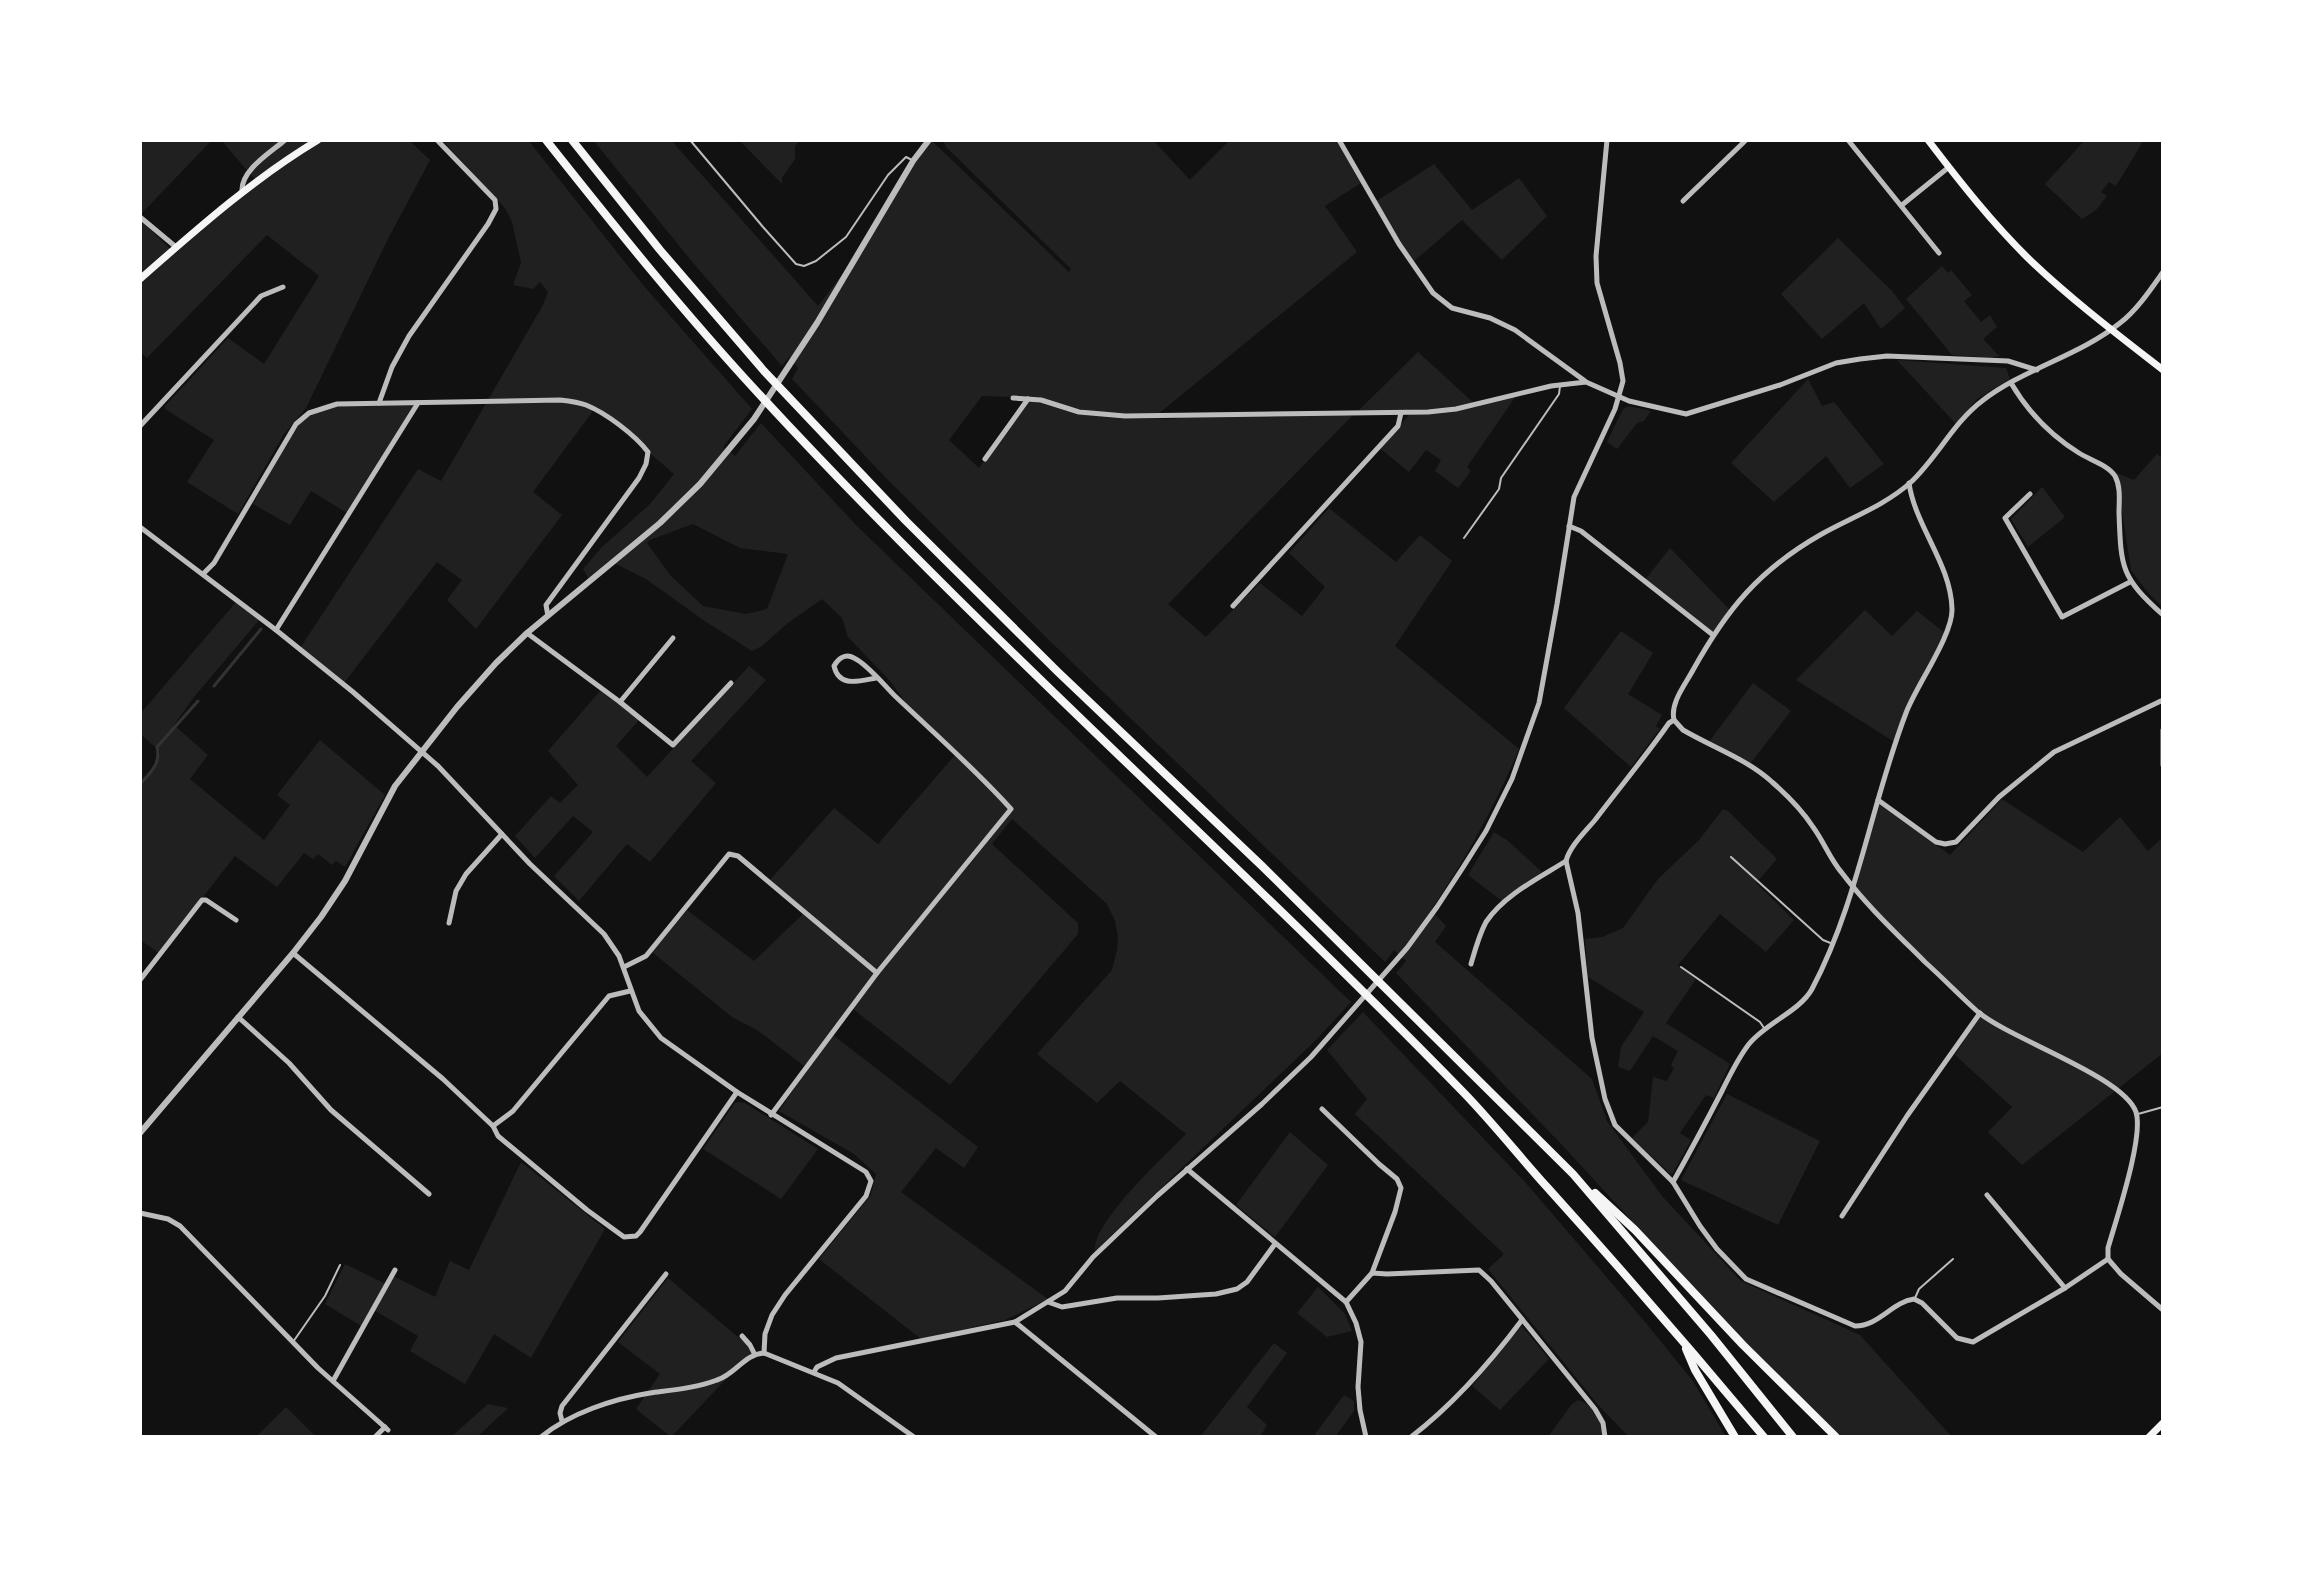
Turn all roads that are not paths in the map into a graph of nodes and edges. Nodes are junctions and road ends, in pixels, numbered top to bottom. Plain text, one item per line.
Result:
1 (285, 140) edge
2 (318, 140) edge
3 (437, 140) edge
4 (546, 140) edge
5 (572, 140) edge
6 (690, 140) edge
7 (1339, 140) edge
8 (1607, 140) edge
9 (1746, 140) edge
10 (1848, 140) edge
11 (1928, 140) edge
12 (926, 141) edge
13 (913, 161) junction
14 (1949, 167) junction
15 (242, 191) junction
16 (1683, 201) dead end
17 (1902, 205) junction
18 (140, 217) edge
19 (176, 248) junction
20 (1939, 253) dead end
21 (2163, 272) edge
22 (140, 279) edge
23 (2153, 286) junction
24 (283, 287) dead end
25 (2163, 292) edge
26 (2111, 329) junction
27 (2037, 370) junction
28 (2163, 370) edge
29 (1586, 382) junction
30 (2011, 383) junction
31 (1560, 386) junction
32 (1618, 397) junction
33 (1013, 398) dead end
34 (1029, 398) junction
35 (418, 402) junction
36 (379, 403) junction
37 (1401, 413) junction
38 (140, 426) edge
39 (985, 459) dead end
40 (1909, 483) junction
41 (2030, 494) dead end
42 (1569, 526) junction
43 (140, 527) edge
44 (1464, 538) dead end
45 (203, 574) junction
46 (2131, 582) junction
47 (1233, 606) dead end
48 (2163, 615) edge
49 (548, 616) junction
50 (276, 630) junction
51 (527, 633) junction
52 (1713, 635) junction
53 (673, 638) dead end
54 (876, 678) junction
55 (731, 683) dead end
56 (2163, 700) edge
57 (620, 702) junction
58 (1674, 720) junction
59 (2163, 730) edge
60 (421, 751) junction
61 (2163, 765) edge
62 (1878, 800) junction
63 (502, 833) junction
64 (1731, 857) dead end
65 (1566, 861) junction
66 (1853, 888) junction
67 (236, 920) dead end
68 (449, 923) dead end
69 (1834, 944) junction
70 (293, 953) junction
71 (1471, 964) dead end
72 (624, 967) junction
73 (1681, 967) dead end
74 (877, 973) junction
75 (140, 980) edge
76 (630, 991) junction
77 (1980, 1013) junction
78 (238, 1017) junction
79 (1764, 1028) junction
80 (737, 1092) junction
81 (2163, 1107) edge
82 (1322, 1109) dead end
83 (2136, 1114) junction
84 (771, 1115) junction
85 (493, 1126) junction
86 (140, 1133) edge
87 (1187, 1169) junction
88 (1573, 1174) junction
89 (1673, 1182) junction
90 (429, 1194) dead end
91 (1987, 1195) dead end
92 (140, 1213) edge
93 (1842, 1216) dead end
94 (1275, 1244) junction
95 (1953, 1259) dead end
96 (2108, 1259) junction
97 (340, 1265) dead end
98 (395, 1270) dead end
99 (1372, 1273) junction
100 (666, 1274) dead end
101 (2065, 1288) junction
102 (1914, 1299) junction
103 (1048, 1302) junction
104 (1346, 1302) junction
105 (2163, 1310) edge
106 (1522, 1320) junction
107 (1015, 1322) junction
108 (742, 1336) dead end
109 (1681, 1338) junction
110 (292, 1343) junction
111 (754, 1353) junction
112 (764, 1353) junction
113 (814, 1372) junction
114 (333, 1381) junction
115 (562, 1421) junction
116 (2163, 1423) edge
117 (375, 1437) edge
118 (541, 1437) edge
119 (914, 1437) edge
120 (1156, 1437) edge
121 (1366, 1437) edge
122 (1411, 1437) edge
123 (1605, 1437) edge
124 (1735, 1437) edge
125 (1764, 1437) edge
126 (1793, 1437) edge
127 (1836, 1437) edge
128 (2149, 1437) edge

1 - 15 street
2 - 15 main road
3 - 36 street
4 - 109 highway
5 - 88 highway
6 - 13 lane
7 - 29 street
8 - 32 street
9 - 16 street
10 - 17 street
11 - 14 main road
12 - 13 street
13 - 49 street
14 - 17 street
14 - 26 main road
15 - 19 main road
17 - 20 street
18 - 19 street
19 - 22 main road
21 - 23 street
23 - 25 street
23 - 26 street
24 - 38 street
26 - 27 street
26 - 28 main road
27 - 30 street
27 - 32 street
29 - 31 street
29 - 32 street
30 - 40 street
30 - 46 street
31 - 37 street
31 - 44 lane
32 - 42 street
33 - 34 street
34 - 37 street
34 - 39 street
35 - 36 street
35 - 49 street
35 - 50 street
36 - 45 street
37 - 47 street
40 - 52 street
40 - 62 street
41 - 46 street
42 - 52 street
42 - 87 street
43 - 45 street
45 - 50 street
46 - 48 street
49 - 51 street
50 - 60 street
51 - 57 street
51 - 60 street
52 - 58 street
53 - 57 street
54 - 54 street
54 - 74 street
55 - 57 street
56 - 62 street
58 - 65 street
58 - 66 street
59 - 61 street
60 - 63 street
60 - 70 street
62 - 66 street
63 - 68 street
63 - 72 street
64 - 69 lane
65 - 71 street
65 - 89 street
66 - 69 street
66 - 77 street
67 - 75 street
69 - 79 street
70 - 78 street
70 - 85 street
72 - 74 street
72 - 76 street
73 - 79 lane
74 - 84 street
76 - 80 street
76 - 85 street
77 - 83 street
77 - 93 street
78 - 86 street
78 - 90 street
79 - 89 street
80 - 84 street
80 - 85 street
81 - 83 lane
82 - 99 street
83 - 96 street
84 - 112 street
87 - 94 street
87 - 103 street
88 - 126 highway
88 - 127 highway
89 - 102 street
91 - 101 street
92 - 110 street
94 - 103 street
94 - 104 street
95 - 102 lane
96 - 101 street
96 - 105 street
97 - 110 lane
98 - 114 street
99 - 104 street
99 - 106 street
100 - 115 street
101 - 102 street
103 - 107 street
104 - 121 street
106 - 122 street
106 - 123 street
107 - 113 street
107 - 120 street
108 - 111 street
109 - 124 highway
109 - 125 highway
110 - 114 street
111 - 112 street
111 - 115 street
112 - 113 street
113 - 119 street
114 - 117 street
115 - 118 street
116 - 128 main road

